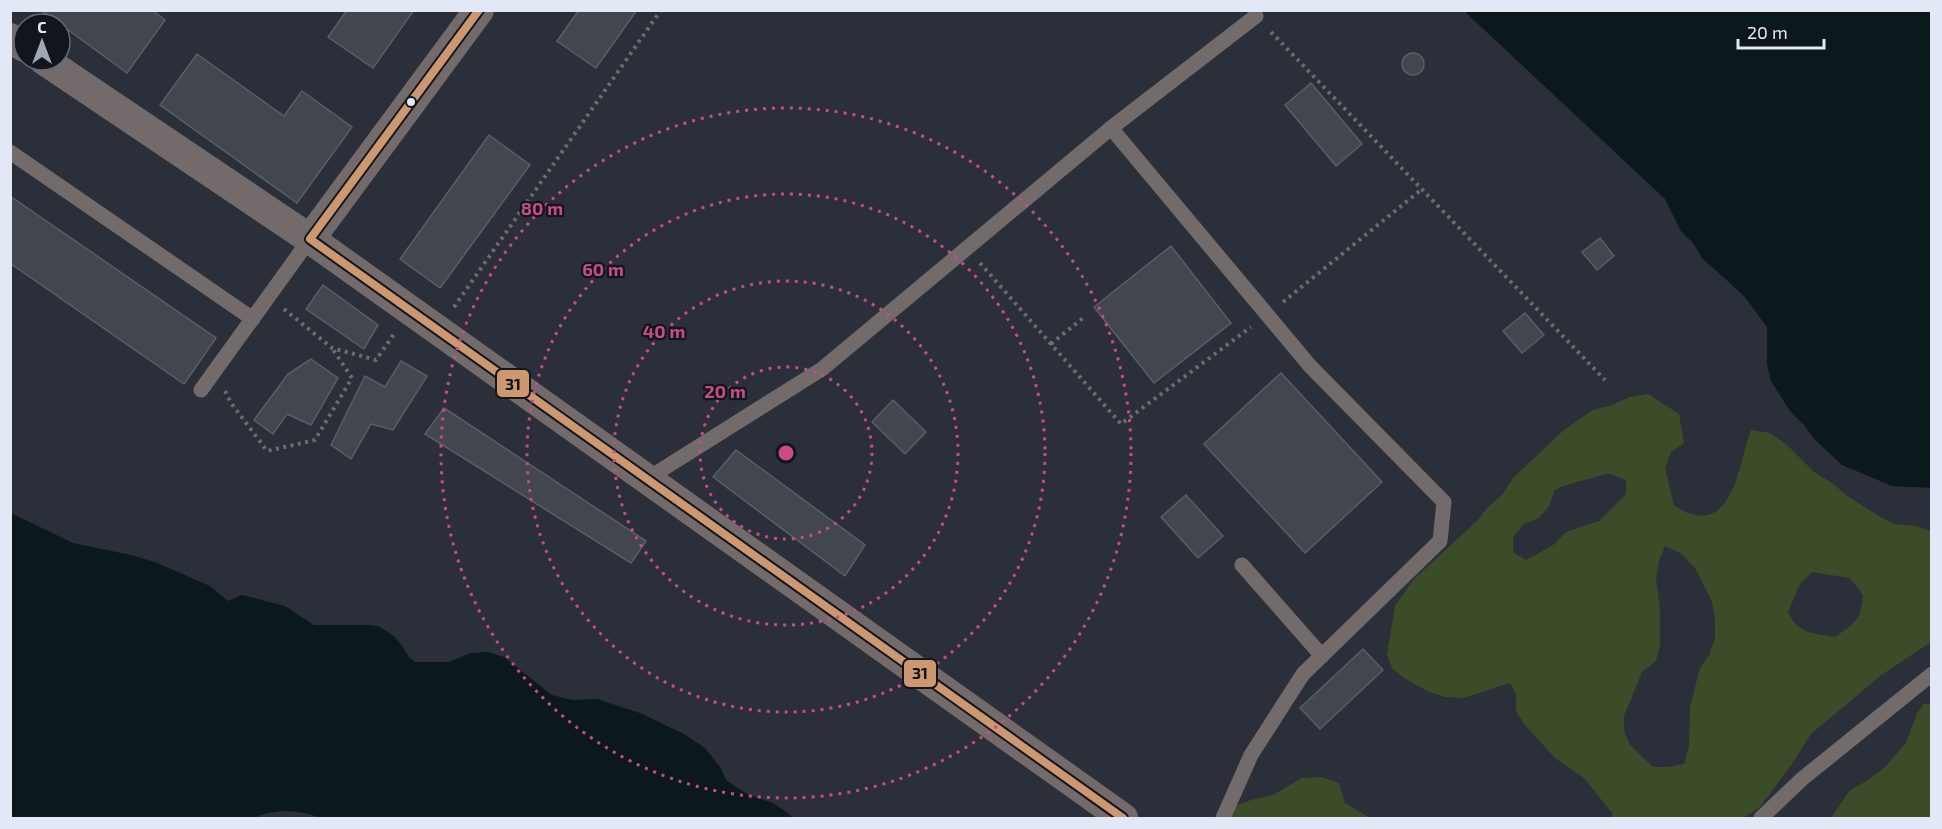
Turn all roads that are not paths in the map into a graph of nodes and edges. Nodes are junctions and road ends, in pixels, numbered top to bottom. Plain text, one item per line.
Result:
1 (478, 10) edge
2 (1256, 16) road end
3 (62, 72) edge
4 (1111, 128) junction
5 (10, 152) edge
6 (310, 239) junction
7 (253, 319) junction
8 (201, 390) dead end
9 (646, 479) junction
10 (1242, 565) dead end
11 (1322, 656) junction
12 (1932, 674) edge
13 (1124, 819) edge
14 (1223, 819) edge
15 (1761, 819) edge

1 - 6 street
2 - 4 lane
3 - 6 street
4 - 9 lane
4 - 11 lane
5 - 7 lane
6 - 7 lane
6 - 9 street
7 - 8 lane
9 - 13 street
10 - 11 lane
11 - 14 lane
12 - 15 lane

